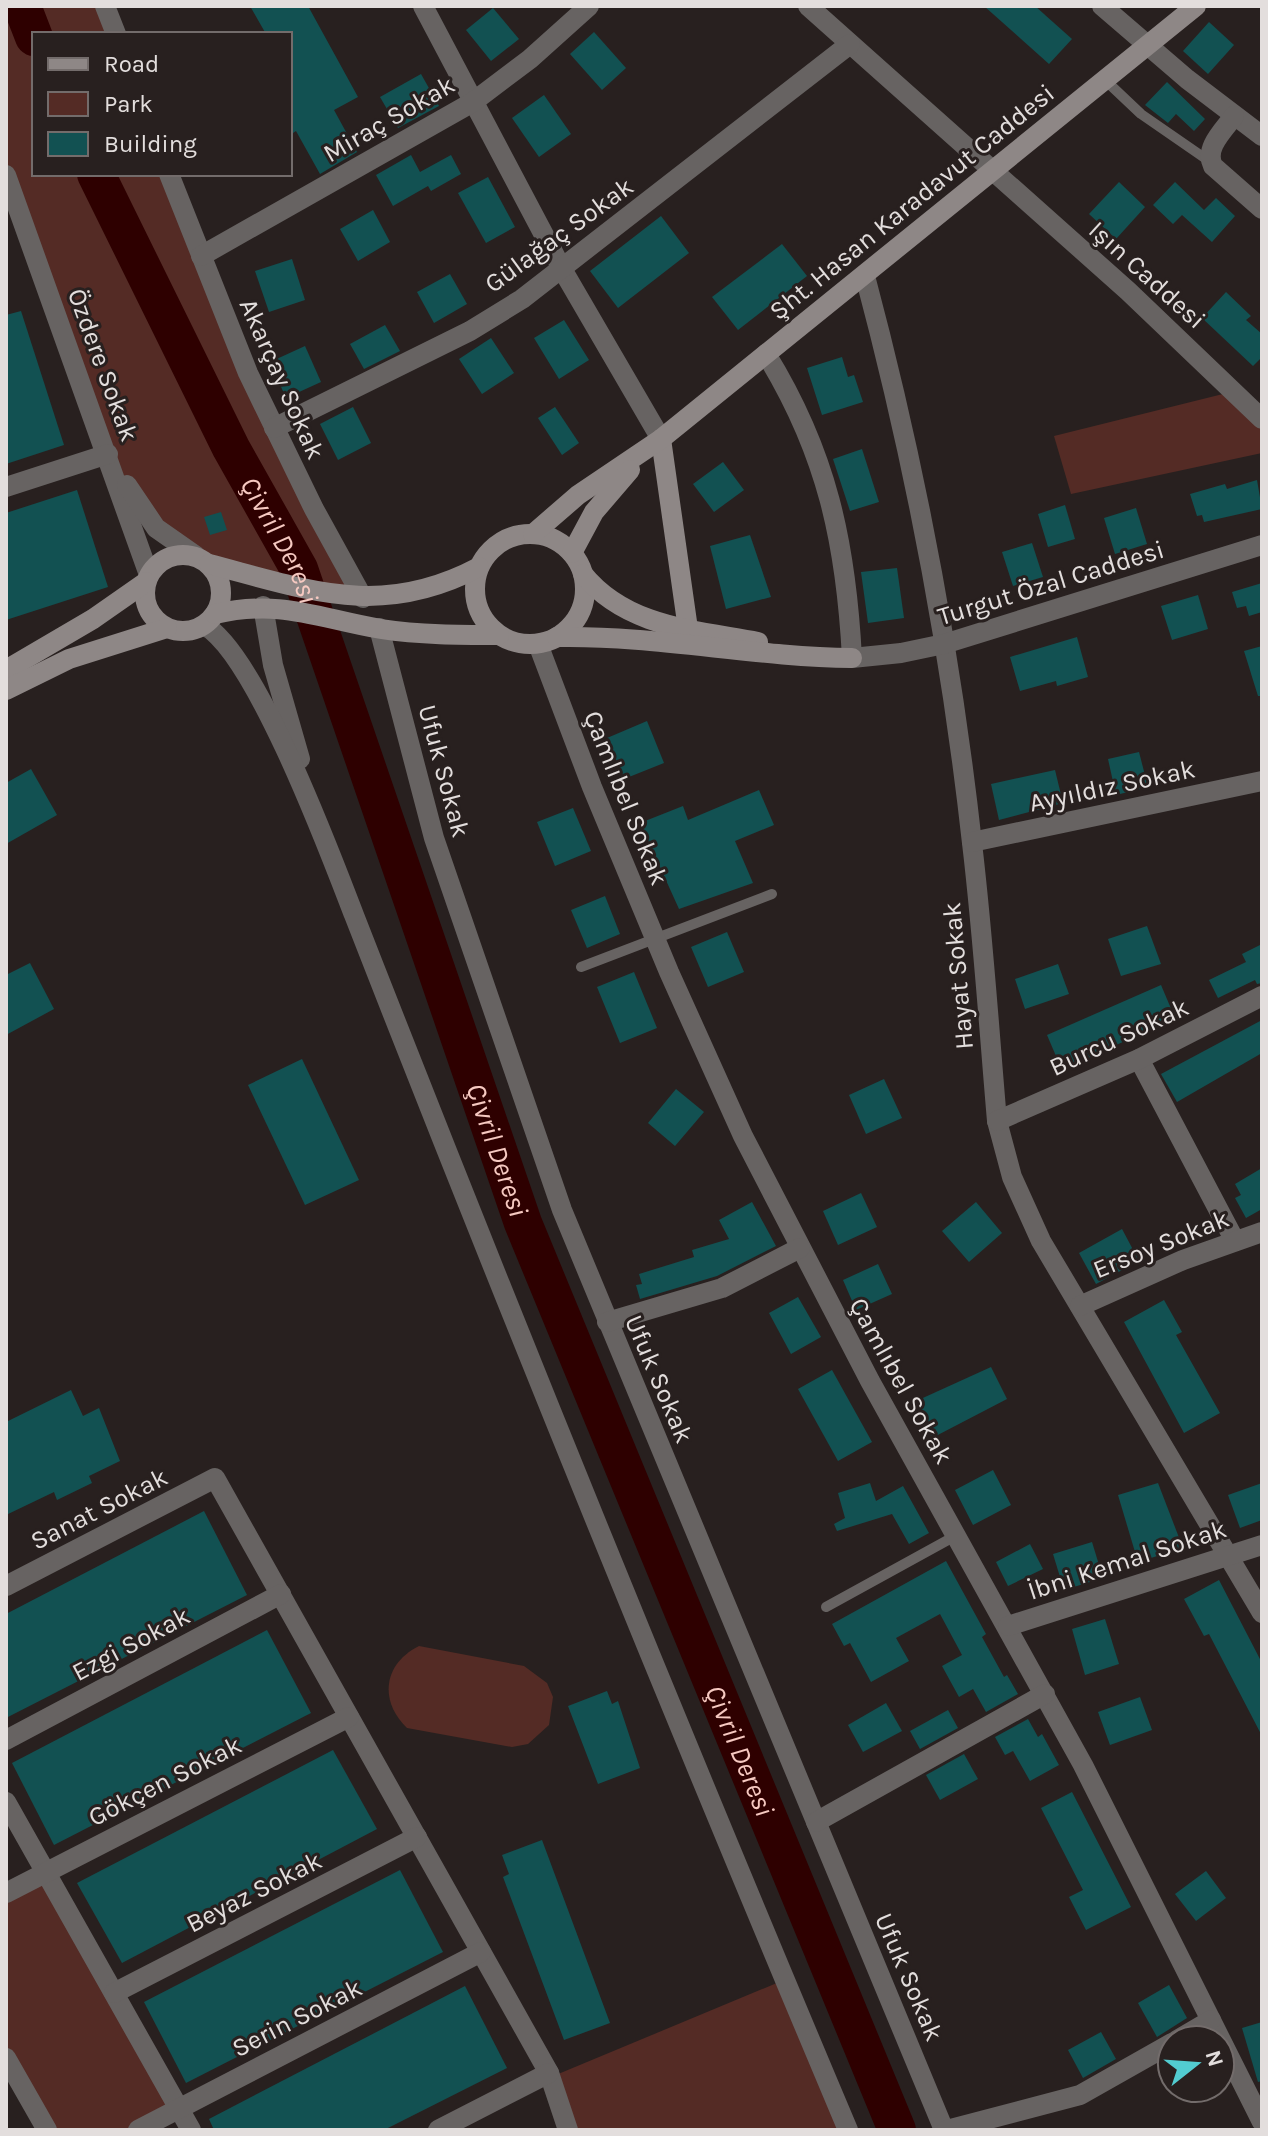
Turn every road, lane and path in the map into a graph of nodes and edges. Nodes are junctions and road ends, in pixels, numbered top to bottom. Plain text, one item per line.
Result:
1 (105, 6) edge
2 (423, 6) edge
3 (589, 6) edge
4 (808, 6) edge
5 (1102, 6) edge
6 (1196, 6) edge
7 (115, 32) edge
8 (850, 44) junction
9 (1145, 44) junction
10 (1104, 79) junction
11 (473, 102) junction
12 (1234, 116) junction
13 (1262, 136) edge
14 (1211, 162) junction
15 (993, 173) junction
16 (6, 175) edge
17 (170, 176) edge
18 (1262, 209) edge
19 (201, 256) junction
20 (562, 269) junction
21 (865, 276) junction
22 (766, 354) junction
23 (1262, 419) edge
24 (274, 428) junction
25 (661, 439) junction
26 (108, 454) junction
27 (6, 487) edge
28 (533, 534) junction
29 (1262, 545) edge
30 (572, 553) junction
31 (202, 560) junction
32 (479, 567) junction
33 (583, 574) junction
34 (147, 578) junction
35 (363, 598) junction
36 (270, 606) junction
37 (209, 620) junction
38 (167, 628) junction
39 (379, 628) junction
40 (688, 629) junction
41 (499, 635) junction
42 (548, 641) junction
43 (944, 644) junction
44 (852, 658) junction
45 (6, 670) edge
46 (6, 690) edge
47 (1262, 781) edge
48 (972, 842) junction
49 (334, 862) junction
50 (772, 894) dead end
51 (655, 937) junction
52 (581, 967) dead end
53 (1262, 996) edge
54 (1139, 1059) junction
55 (997, 1121) junction
56 (1262, 1232) edge
57 (1235, 1241) junction
58 (800, 1248) junction
59 (1080, 1306) junction
60 (607, 1322) junction
61 (957, 1535) junction
62 (1262, 1545) edge
63 (1229, 1555) junction
64 (6, 1586) edge
65 (281, 1594) junction
66 (826, 1607) dead end
67 (1262, 1613) edge
68 (1008, 1626) junction
69 (1045, 1694) junction
70 (349, 1717) junction
71 (6, 1740) edge
72 (6, 1802) edge
73 (816, 1822) junction
74 (417, 1837) junction
75 (46, 1871) junction
76 (6, 1893) edge
77 (481, 1952) junction
78 (114, 1993) junction
79 (1211, 2020) junction
80 (1204, 2024) edge
81 (1156, 2052) edge
82 (6, 2058) edge
83 (549, 2073) junction
84 (179, 2108) junction
85 (1262, 2122) edge
86 (47, 2130) edge
87 (138, 2130) edge
88 (191, 2130) edge
89 (438, 2130) edge
90 (568, 2130) edge
91 (848, 2130) edge
92 (946, 2130) edge

1 - 7 street
2 - 11 street
3 - 11 street, Miraç Sokak
4 - 8 street, Işın Caddesi
5 - 9 street
6 - 9 street, Şht. Hasan Karadavut Caddesi
8 - 15 street, Işın Caddesi
8 - 20 street, Gülağaç Sokak
9 - 10 street, Şht. Hasan Karadavut Caddesi
9 - 12 street
10 - 14 lane
10 - 15 street, Şht. Hasan Karadavut Caddesi
11 - 19 street, Miraç Sokak
11 - 20 street
12 - 13 street
12 - 14 street
14 - 18 street
15 - 21 street, Şht. Hasan Karadavut Caddesi
15 - 23 street, Işın Caddesi
16 - 26 street, Özdere Sokak
17 - 19 street, Akarçay Sokak
19 - 24 street, Akarçay Sokak
20 - 24 street, Gülağaç Sokak
20 - 25 street
21 - 22 street, Şht. Hasan Karadavut Caddesi
21 - 43 street, Hayat Sokak
22 - 25 street, Şht. Hasan Karadavut Caddesi
22 - 44 street
24 - 35 street, Akarçay Sokak
25 - 28 street
25 - 30 street
25 - 40 street
26 - 27 street
26 - 31 street
26 - 34 street, Özdere Sokak
28 - 30 street
28 - 32 street
29 - 43 street, Turgut Özal Caddesi
30 - 33 street
31 - 34 street
31 - 35 street
31 - 37 street
32 - 35 street
32 - 41 street
33 - 40 street, Turgut Özal Caddesi
33 - 42 street
34 - 38 street
34 - 45 street
36 - 37 street
36 - 39 street
36 - 49 street
37 - 38 street
37 - 49 street
38 - 46 street
39 - 41 street
39 - 60 street, Ufuk Sokak
40 - 44 street, Turgut Özal Caddesi
41 - 42 street
42 - 44 street, Turgut Özal Caddesi
42 - 51 street, Çamlıbel Sokak
43 - 44 street, Turgut Özal Caddesi
43 - 48 street, Hayat Sokak
47 - 48 street, Ayyıldız Sokak
48 - 55 street, Hayat Sokak
49 - 91 street
50 - 51 lane
51 - 52 lane
51 - 58 street, Çamlıbel Sokak
53 - 54 street, Burcu Sokak
54 - 55 street, Burcu Sokak
54 - 57 street
55 - 59 street, Hayat Sokak
56 - 57 street, Ersoy Sokak
57 - 59 street, Ersoy Sokak
58 - 60 street
58 - 61 street, Çamlıbel Sokak
59 - 63 street, Hayat Sokak
60 - 73 street, Ufuk Sokak
61 - 66 lane
61 - 68 street, Çamlıbel Sokak
62 - 63 street, İbni Kemal Sokak
63 - 67 street, Hayat Sokak
63 - 68 street, İbni Kemal Sokak
64 - 65 street, Sanat Sokak
65 - 70 street
65 - 71 street, Ezgi Sokak
68 - 69 street, Çamlıbel Sokak
69 - 73 street
69 - 79 street, Çamlıbel Sokak
70 - 74 street
70 - 75 street, Gökçen Sokak
72 - 75 street
73 - 92 street, Ufuk Sokak
74 - 77 street
74 - 78 street, Beyaz Sokak
75 - 76 street, Gökçen Sokak
75 - 78 street
77 - 83 street
77 - 84 street, Serin Sokak
78 - 84 street
79 - 80 street
79 - 85 street, Çamlıbel Sokak
81 - 92 street
82 - 86 street
83 - 89 street
83 - 90 street
84 - 87 street, Serin Sokak
84 - 88 street

